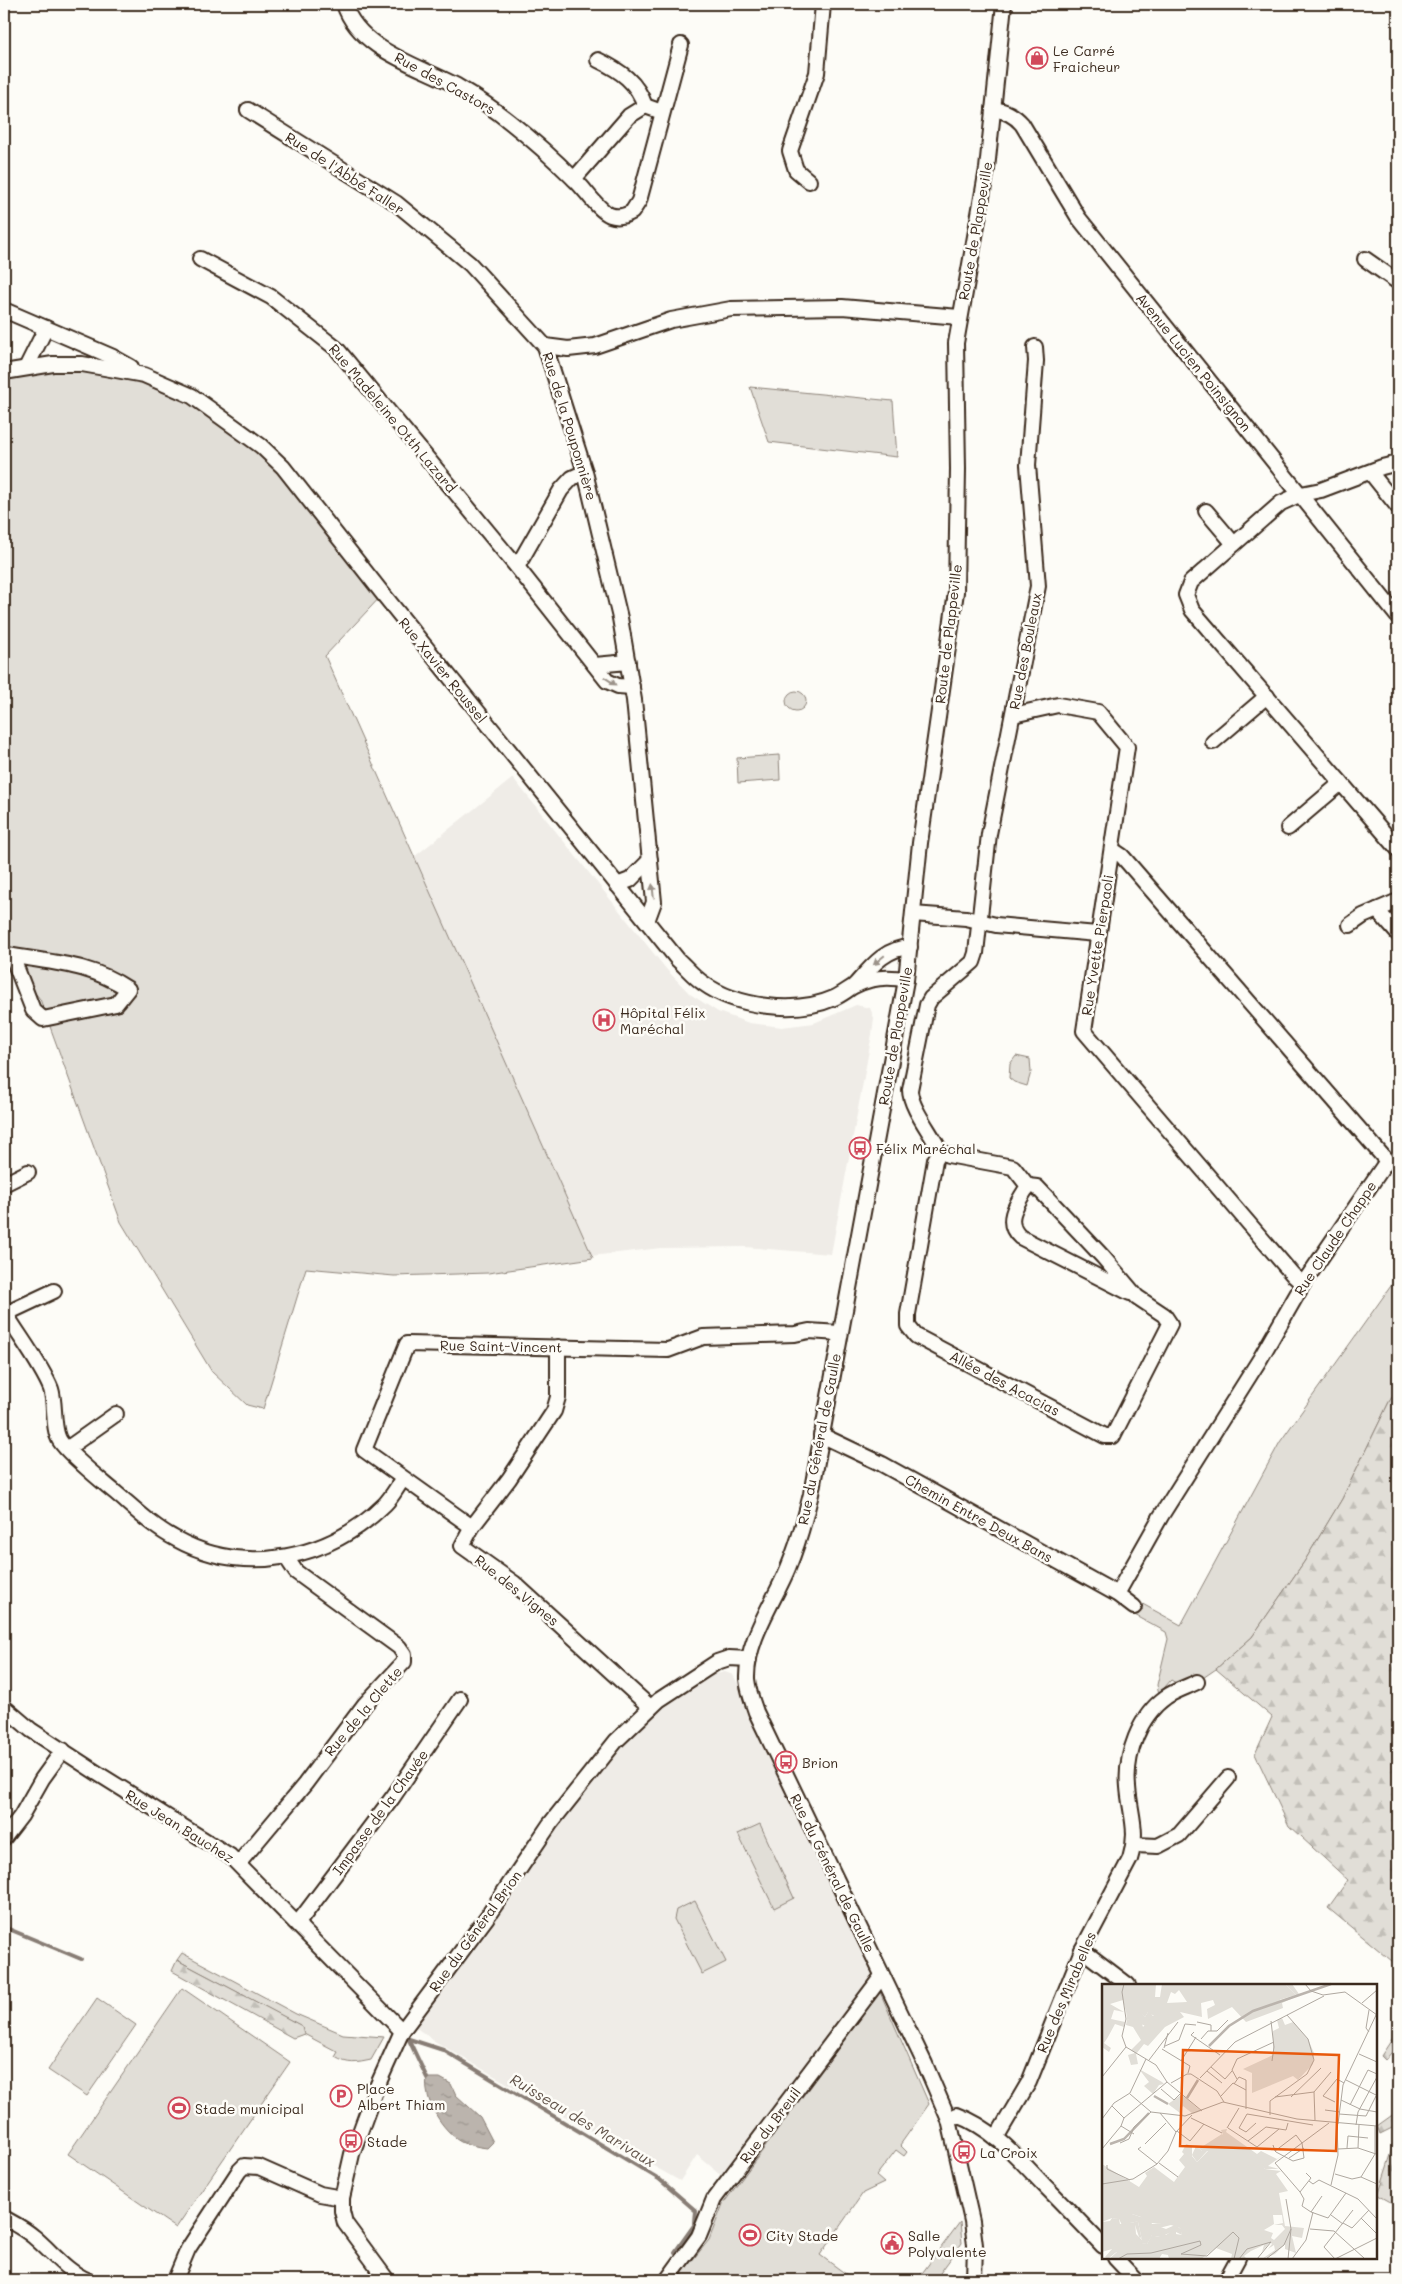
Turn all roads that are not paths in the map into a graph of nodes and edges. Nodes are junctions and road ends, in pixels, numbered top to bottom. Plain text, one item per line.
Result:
1 (344, 4) edge
2 (823, 4) edge
3 (1004, 4) edge
4 (681, 45) dead end
5 (598, 60) dead end
6 (645, 106) junction
7 (248, 110) dead end
8 (993, 110) junction
9 (662, 112) junction
10 (574, 179) junction
11 (809, 181) dead end
12 (200, 259) dead end
13 (1365, 259) dead end
14 (1398, 282) edge
15 (4, 310) edge
16 (959, 318) junction
17 (46, 328) junction
18 (545, 346) junction
19 (1035, 347) dead end
20 (26, 368) junction
21 (4, 372) edge
22 (144, 375) junction
23 (1398, 463) edge
24 (586, 472) junction
25 (1370, 472) junction
26 (1301, 494) junction
27 (1398, 507) edge
28 (1206, 511) dead end
29 (1234, 544) junction
30 (517, 568) junction
31 (1398, 617) edge
32 (628, 662) junction
33 (595, 665) junction
34 (632, 687) junction
35 (1267, 696) junction
36 (1013, 715) junction
37 (1213, 742) dead end
38 (1341, 782) junction
39 (1288, 828) dead end
40 (1398, 849) edge
41 (1113, 850) junction
42 (650, 860) junction
43 (617, 885) junction
44 (1398, 901) edge
45 (1377, 910) junction
46 (913, 914) junction
47 (648, 921) junction
48 (980, 922) junction
49 (1350, 925) dead end
50 (1097, 934) junction
51 (1398, 934) edge
52 (910, 947) junction
53 (8, 955) edge
54 (906, 980) junction
55 (855, 986) junction
56 (940, 1151) junction
57 (28, 1172) dead end
58 (4, 1184) edge
59 (1028, 1186) junction
60 (854, 1262) joint
61 (1303, 1284) junction
62 (54, 1291) dead end
63 (1137, 1297) junction
64 (5, 1312) edge
65 (840, 1333) junction
66 (558, 1347) junction
67 (116, 1414) dead end
68 (821, 1435) junction
69 (68, 1448) junction
70 (403, 1479) junction
71 (472, 1527) junction
72 (286, 1557) junction
73 (1117, 1594) junction
74 (1134, 1607) dead end
75 (749, 1659) junction
76 (1197, 1682) dead end
77 (460, 1699) dead end
78 (4, 1707) edge
79 (650, 1707) junction
80 (63, 1750) junction
81 (1228, 1778) dead end
82 (4, 1838) edge
83 (1135, 1845) junction
84 (239, 1863) junction
85 (298, 1923) junction
86 (1082, 1950) junction
87 (882, 1976) junction
88 (1127, 1984) edge
89 (402, 2030) junction
90 (949, 2120) junction
91 (996, 2138) junction
92 (342, 2198) junction
93 (4, 2218) edge
94 (1102, 2245) edge
95 (1116, 2259) edge
96 (1237, 2259) edge
97 (87, 2280) edge
98 (174, 2280) edge
99 (387, 2280) edge
100 (667, 2280) edge
101 (974, 2280) edge
102 (1136, 2280) edge
103 (1226, 2280) edge

1 - 10 street, Rue des Castors
2 - 11 street
3 - 8 street, Route de Plappeville
4 - 9 street, Rue des Castors
5 - 6 street
6 - 9 street
6 - 10 street
7 - 18 street, Rue de l'Abbé Faller
8 - 16 street, Route de Plappeville
8 - 26 street, Avenue Lucien Poinsignon
9 - 10 street, Rue des Castors
12 - 30 street, Rue Madeleine Otth Lazard
13 - 14 street
15 - 17 street
16 - 18 street, Rue de la Pouponnière
16 - 46 street, Route de Plappeville
17 - 20 street
17 - 22 street
18 - 24 street, Rue de la Pouponnière
19 - 36 street, Rue des Bouleaux
20 - 21 street, Rue Xavier Roussel
20 - 22 street, Rue Xavier Roussel
22 - 43 street, Rue Xavier Roussel
23 - 25 street
24 - 30 street
24 - 32 street, Rue de la Pouponnière
25 - 26 street
25 - 27 street
26 - 29 street
26 - 31 street, Avenue Lucien Poinsignon
28 - 29 street
29 - 35 street
30 - 33 street, Rue Madeleine Otth Lazard
32 - 33 street
32 - 34 street, Rue de la Pouponnière
33 -> 34 street, Rue Madeleine Otth Lazard
34 - 42 street, Rue de la Pouponnière
35 - 37 street
35 - 38 street
36 - 41 street, Rue Yvette Pierpaoli
36 - 48 street, Rue des Bouleaux
38 - 39 street
38 - 40 street
41 - 50 street, Rue Yvette Pierpaoli
41 - 61 street, Rue Claude Chappe
42 - 43 street
47 -> 42 street, Rue de la Pouponnière
43 - 47 street, Rue Xavier Roussel
44 - 45 street
45 - 49 street
45 - 51 street
46 - 48 street
46 - 52 street, Route de Plappeville
47 - 55 street, Rue Xavier Roussel
48 - 50 street
48 - 56 street
50 - 61 street, Rue Yvette Pierpaoli
52 - 54 street, Route de Plappeville
52 -> 55 street, Rue Xavier Roussel
53 - 53 street
54 - 55 street, Rue Xavier Roussel
54 - 60 street, Route de Plappeville
56 - 59 street, Allée des Acacias
56 - 63 street, Allée des Acacias
57 - 58 street
59 - 63 street, Allée des Acacias
59 - 63 street, Allée des Acacias
60 - 65 street, Rue du Général de Gaulle
61 - 73 street, Rue Claude Chappe
62 - 64 street
64 - 69 street
65 - 66 street, Rue Saint-Vincent
65 - 68 street, Rue du Général de Gaulle
66 - 70 street, Rue Saint-Vincent
66 - 71 street, Rue des Vignes
67 - 69 street
68 - 73 street, Chemin Entre Deux Bans
68 - 75 street, Rue du Général de Gaulle
69 - 72 street
70 - 71 street, Rue Saint-Vincent
70 - 72 street
71 - 79 street, Rue des Vignes
72 - 84 street, Rue de la Clette
73 - 74 street, Chemin Entre Deux Bans
75 - 79 street, Rue du Général Brion
75 - 87 street, Rue du Général de Gaulle
76 - 83 street, Rue des Mirabelles
77 - 85 street, Impasse de la Chavée
78 - 80 street, Rue Jean Bauchez
79 - 89 street, Rue du Général Brion
80 - 82 street
80 - 84 street, Rue Jean Bauchez
81 - 83 street
83 - 86 street, Rue des Mirabelles
84 - 85 street, Rue Jean Bauchez
85 - 89 street, Rue Jean Bauchez
86 - 88 street
86 - 91 street, Rue des Mirabelles
87 - 90 street, Rue du Général de Gaulle
87 - 100 street, Rue du Breuil
89 - 92 street, Rue du Général Brion
90 - 91 street
90 - 101 street, Rue du Général de Gaulle
91 - 94 street
92 - 98 street
92 - 99 street, Rue du Général Brion
93 - 97 street
95 - 102 street
96 - 103 street

